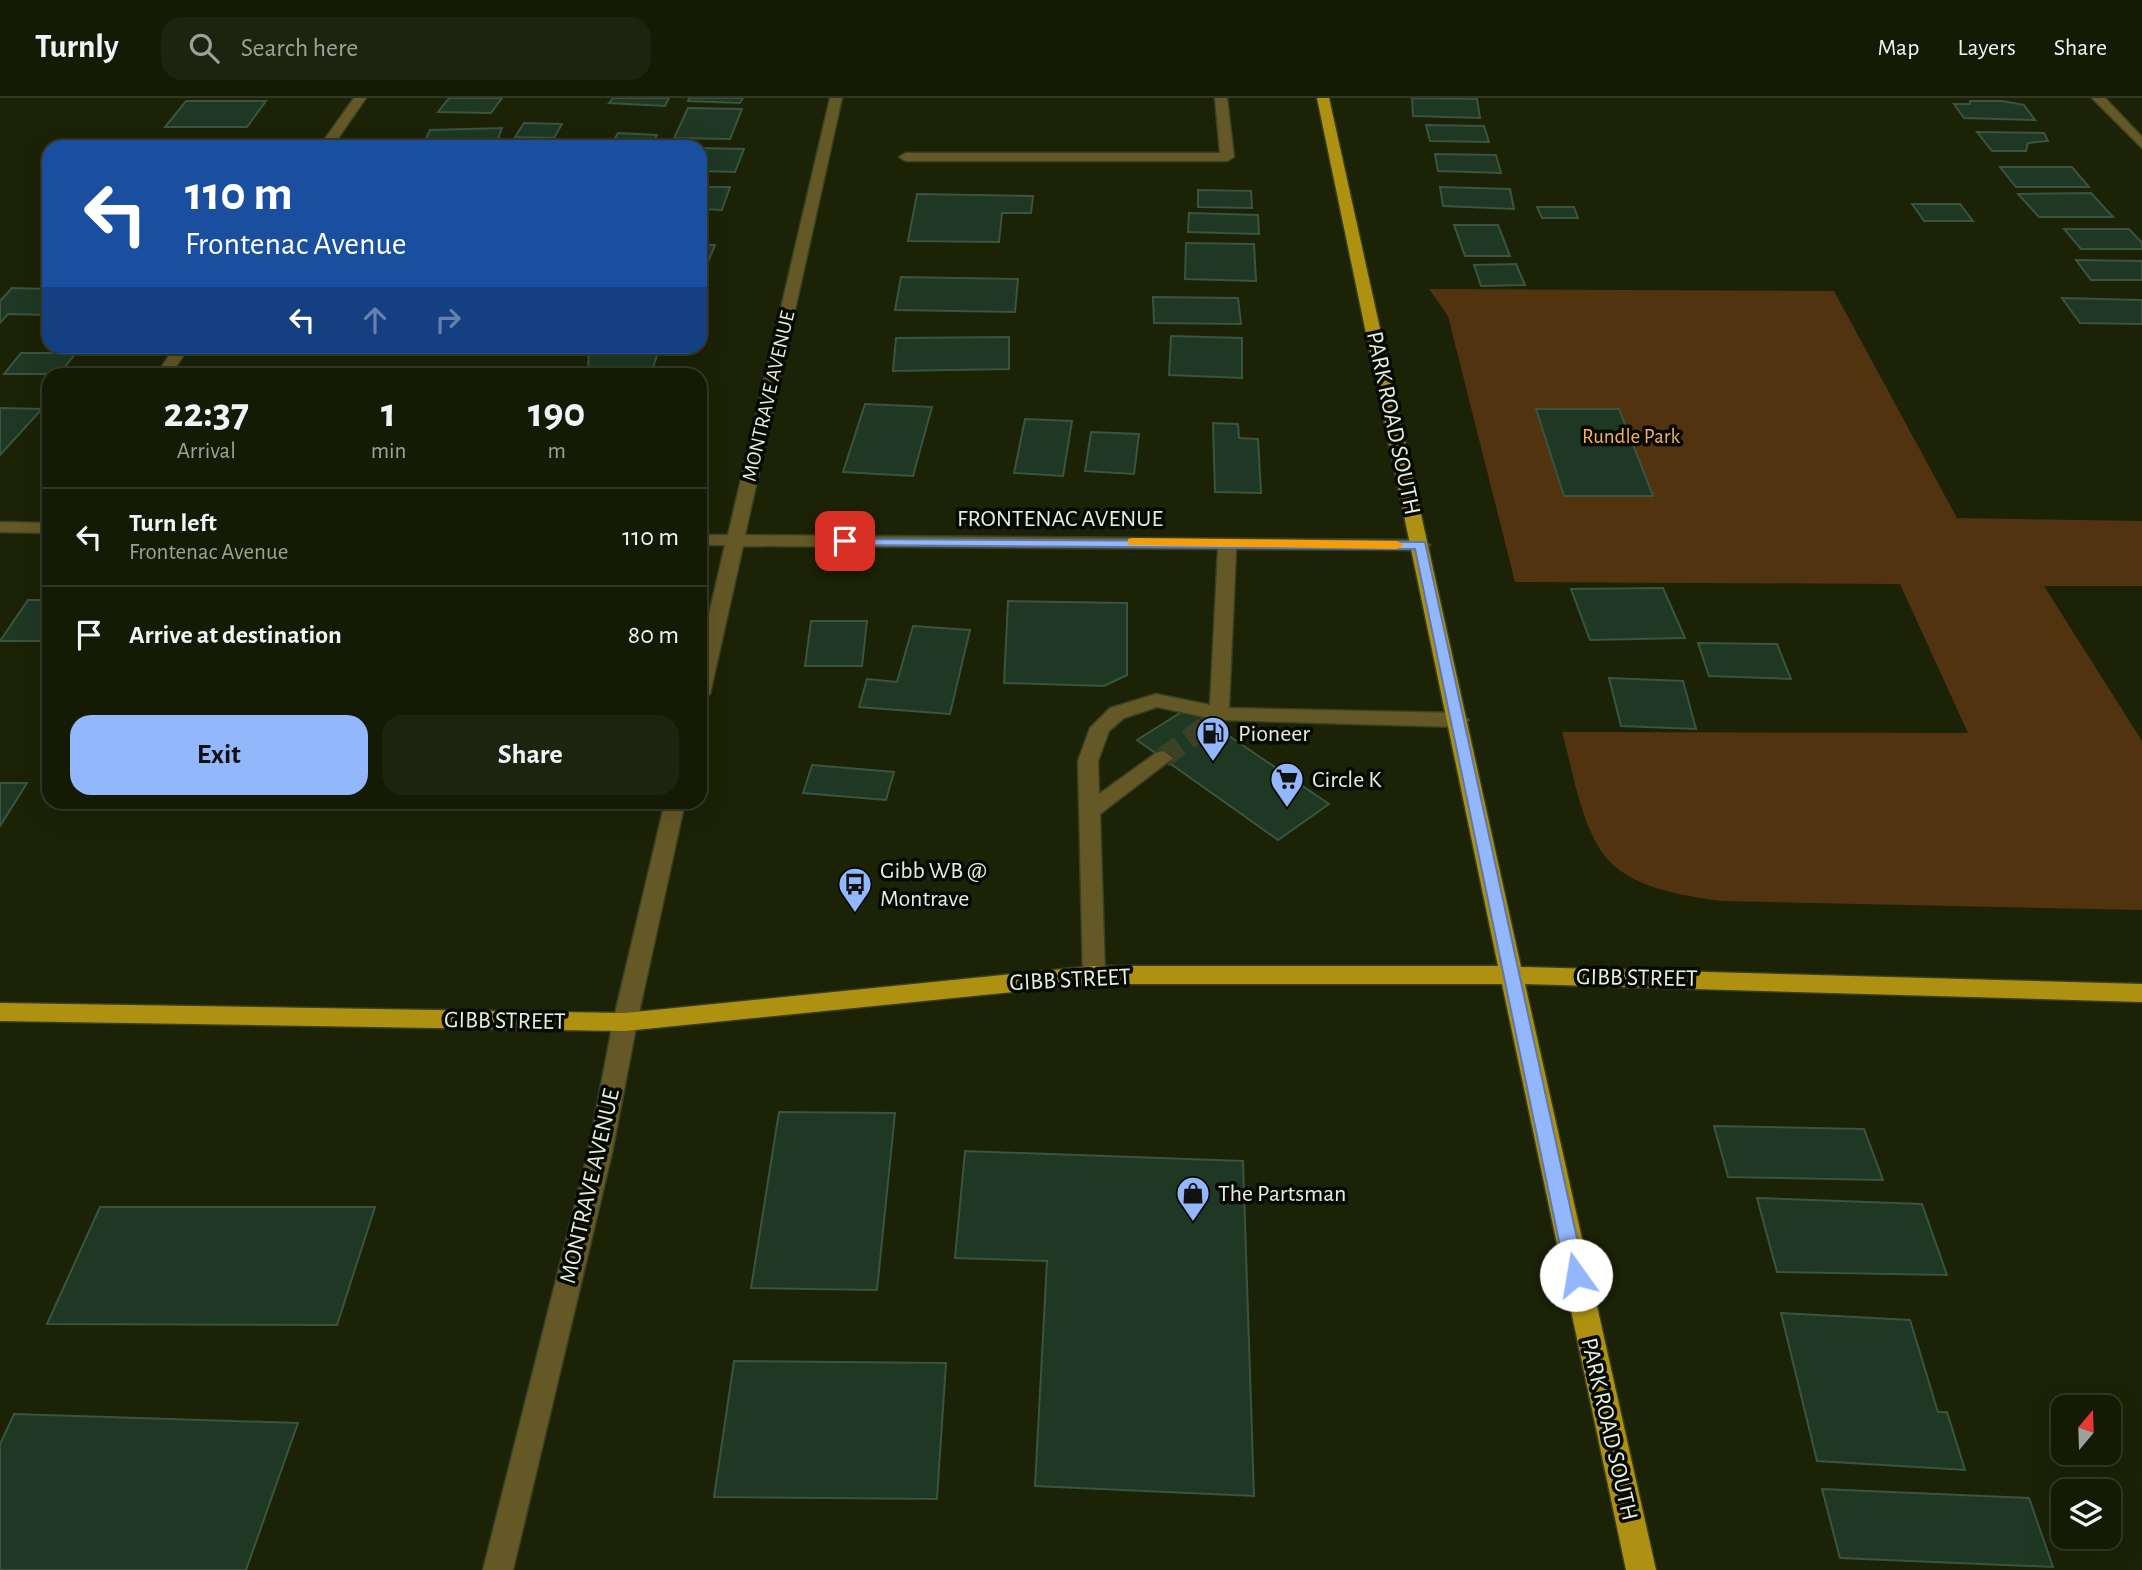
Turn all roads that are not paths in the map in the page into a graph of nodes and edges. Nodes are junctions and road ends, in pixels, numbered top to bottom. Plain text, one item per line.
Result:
1 (360, 98) edge
2 (836, 98) edge
3 (1221, 98) edge
4 (1323, 98) edge
5 (2098, 98) edge
6 (330, 140) edge
7 (2142, 144) edge
8 (906, 157) dead end
9 (0, 527) edge
10 (42, 528) edge
11 (707, 540) edge
12 (736, 541) junction
13 (1227, 543) junction
14 (1420, 545) junction
15 (707, 664) edge
16 (1215, 718) junction
17 (1459, 719) junction
18 (1163, 758) tunnel mouth
19 (673, 809) edge
20 (1090, 811) junction
21 (1094, 975) junction
22 (1510, 975) junction
23 (2142, 993) edge
24 (0, 1012) edge
25 (625, 1022) junction
26 (498, 1570) edge
27 (1641, 1570) edge

1 - 6 street
2 - 12 street, MONTRAVE AVENUE
3 - 8 street
4 - 14 main road, PARK ROAD SOUTH
5 - 7 street
9 - 10 street
11 - 12 street, FRONTENAC AVENUE
12 - 13 street, FRONTENAC AVENUE
12 - 15 street, MONTRAVE AVENUE
13 - 14 street, FRONTENAC AVENUE
13 - 16 street
14 - 17 main road, PARK ROAD SOUTH
16 - 17 street
16 - 20 street
17 - 22 main road, PARK ROAD SOUTH
18 - 20 street
19 - 25 street, MONTRAVE AVENUE
20 - 21 street
21 - 22 main road, GIBB STREET
21 - 25 main road, GIBB STREET
22 - 23 main road, GIBB STREET
22 - 27 main road, PARK ROAD SOUTH
24 - 25 main road, GIBB STREET
25 - 26 street, MONTRAVE AVENUE

